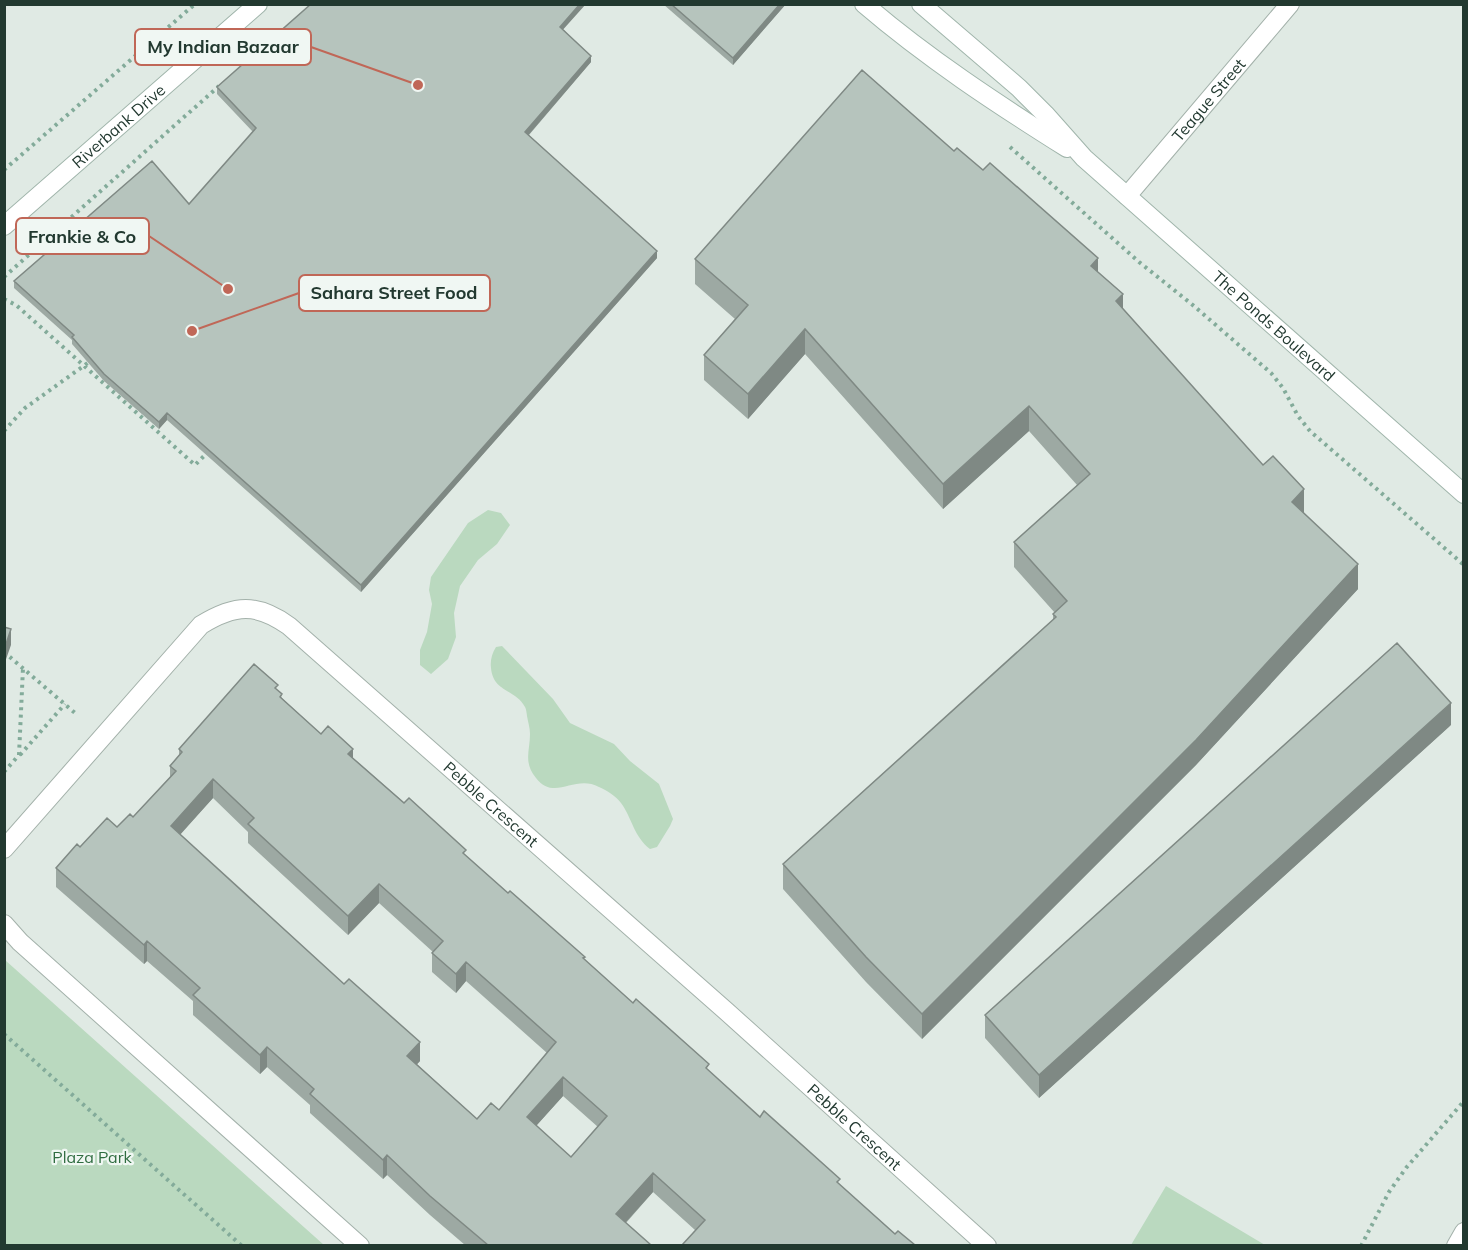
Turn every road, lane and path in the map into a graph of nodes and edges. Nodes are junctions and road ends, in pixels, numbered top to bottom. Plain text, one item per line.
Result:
1 (195, 4) edge
2 (258, 4) edge
3 (864, 4) edge
4 (921, 4) edge
5 (1290, 4) edge
6 (225, 80) edge
7 (1008, 146) dead end
8 (1084, 158) junction
9 (4, 170) edge
10 (1127, 196) junction
11 (4, 226) edge
12 (4, 277) edge
13 (4, 299) edge
14 (1213, 308) dead end
15 (1205, 316) junction
16 (97, 355) edge
17 (84, 368) junction
18 (4, 431) edge
19 (212, 449) edge
20 (1464, 494) edge
21 (1464, 565) edge
22 (4, 652) edge
23 (23, 668) junction
24 (65, 704) junction
25 (75, 713) dead end
26 (19, 755) junction
27 (4, 772) edge
28 (4, 849) edge
29 (4, 924) edge
30 (4, 1034) edge
31 (1464, 1101) edge
32 (1464, 1232) edge
33 (242, 1245) edge
34 (360, 1245) edge
35 (987, 1245) edge
36 (1361, 1245) edge
37 (1456, 1245) edge

1 - 9 path
2 - 11 street, Riverbank Drive
3 - 8 street, The Ponds Boulevard
4 - 8 street, The Ponds Boulevard
5 - 10 street, Teague Street
6 - 12 path
7 - 15 path
8 - 10 street, The Ponds Boulevard
10 - 20 street, The Ponds Boulevard
13 - 17 path
14 - 15 path
15 - 21 path
16 - 17 path
17 - 18 path
17 - 19 path
22 - 23 path
23 - 24 path
23 - 26 path
24 - 25 path
24 - 26 path
26 - 27 path
28 - 35 street, Pebble Crescent
29 - 34 street
30 - 33 path
31 - 36 path
32 - 37 street

